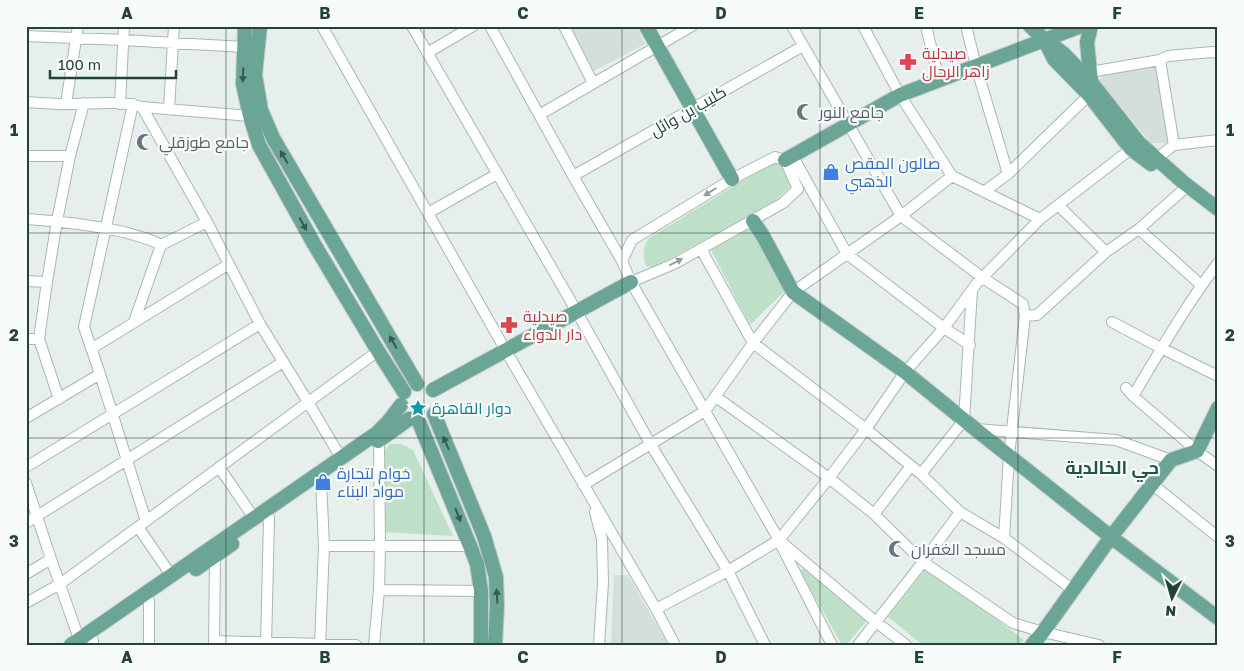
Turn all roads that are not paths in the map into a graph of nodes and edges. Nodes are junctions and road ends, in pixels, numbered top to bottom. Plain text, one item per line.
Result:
1 (78, 26) edge
2 (124, 26) edge
3 (174, 26) edge
4 (245, 26) edge
5 (260, 26) edge
6 (322, 26) edge
7 (412, 26) edge
8 (473, 26) edge
9 (490, 26) edge
10 (564, 26) edge
11 (646, 26) edge
12 (692, 26) edge
13 (792, 26) edge
14 (863, 26) edge
15 (926, 26) edge
16 (966, 26) edge
17 (1030, 26) edge
18 (1081, 26) edge
19 (1091, 26) edge
20 (26, 36) edge
21 (76, 38) junction
22 (123, 40) junction
23 (1045, 40) junction
24 (173, 43) junction
25 (803, 46) junction
26 (244, 47) junction
27 (658, 47) junction
28 (427, 52) junction
29 (1218, 53) edge
30 (1160, 60) junction
31 (976, 66) junction
32 (938, 80) junction
33 (593, 83) junction
34 (1090, 83) junction
35 (900, 95) junction
36 (26, 102) edge
37 (84, 103) junction
38 (66, 104) junction
39 (120, 104) junction
40 (138, 106) junction
41 (693, 108) junction
42 (169, 109) junction
43 (539, 115) junction
44 (250, 116) junction
45 (848, 124) junction
46 (1218, 140) edge
47 (1174, 145) junction
48 (1131, 149) junction
49 (26, 156) edge
50 (70, 156) junction
51 (789, 158) junction
52 (1157, 158) junction
53 (497, 174) junction
54 (1008, 174) junction
55 (573, 176) junction
56 (952, 176) junction
57 (732, 179) junction
58 (1183, 190) junction
59 (985, 191) junction
60 (1058, 204) junction
61 (1218, 209) edge
62 (428, 214) junction
63 (901, 216) junction
64 (1218, 217) edge
65 (26, 219) edge
66 (1040, 219) junction
67 (57, 221) junction
68 (752, 221) junction
69 (207, 222) junction
70 (107, 228) junction
71 (1139, 228) junction
72 (161, 245) junction
73 (701, 249) junction
74 (1106, 252) junction
75 (847, 254) junction
76 (622, 261) junction
77 (1218, 263) edge
78 (229, 264) junction
79 (983, 278) junction
80 (26, 281) edge
81 (47, 282) junction
82 (631, 282) junction
83 (1202, 285) junction
84 (972, 290) junction
85 (793, 292) junction
86 (577, 312) junction
87 (1025, 316) junction
88 (134, 322) junction
89 (1112, 322) dead end
90 (260, 324) junction
91 (944, 328) junction
92 (26, 339) edge
93 (39, 339) junction
94 (753, 343) junction
95 (970, 345) junction
96 (91, 348) junction
97 (1161, 348) junction
98 (506, 350) junction
99 (378, 351) junction
100 (283, 362) junction
101 (905, 372) junction
102 (100, 374) junction
103 (1218, 376) edge
104 (417, 384) junction
105 (433, 390) junction
106 (716, 397) junction
107 (59, 398) junction
108 (402, 399) junction
109 (308, 402) junction
110 (1218, 408) edge
111 (705, 411) junction
112 (434, 414) junction
113 (112, 415) junction
114 (26, 418) edge
115 (414, 420) junction
116 (969, 425) junction
117 (866, 429) junction
118 (1012, 432) junction
119 (379, 441) junction
120 (651, 445) junction
121 (1197, 451) junction
122 (1009, 456) junction
123 (341, 458) junction
124 (126, 460) junction
125 (1171, 460) junction
126 (911, 466) junction
127 (1218, 466) edge
128 (26, 467) edge
129 (219, 467) junction
130 (922, 474) junction
131 (829, 478) junction
132 (321, 481) junction
133 (26, 483) edge
134 (1152, 484) junction
135 (583, 485) junction
136 (592, 501) junction
137 (960, 512) junction
138 (874, 514) junction
139 (38, 515) junction
140 (254, 518) junction
141 (269, 518) junction
142 (26, 522) edge
143 (142, 524) junction
144 (1111, 537) junction
145 (1218, 537) edge
146 (1004, 538) junction
147 (778, 540) junction
148 (324, 546) junction
149 (380, 546) junction
150 (470, 546) junction
151 (215, 557) junction
152 (51, 560) junction
153 (923, 562) junction
154 (728, 571) junction
155 (26, 574) edge
156 (171, 575) junction
157 (60, 584) junction
158 (379, 590) junction
159 (1073, 590) junction
160 (481, 591) junction
161 (149, 601) junction
162 (26, 602) edge
163 (656, 608) junction
164 (1218, 618) edge
165 (876, 622) junction
166 (1043, 632) junction
167 (85, 643) edge
168 (214, 643) edge
169 (266, 643) edge
170 (320, 644) edge
171 (149, 645) edge
172 (356, 645) edge
173 (374, 645) edge
174 (481, 645) edge
175 (495, 645) edge
176 (599, 645) edge
177 (675, 645) edge
178 (765, 645) edge
179 (832, 645) edge
180 (858, 645) edge
181 (906, 645) edge
182 (1032, 645) edge
183 (1100, 645) edge

1 - 21 street
2 - 22 street
3 - 24 street
4 - 26 main road
104 -> 5 main road
6 - 62 street
7 - 28 street
8 - 28 street
9 - 43 street
10 - 33 street
11 - 27 main road
12 - 27 street
13 - 25 street
14 - 35 street
15 - 32 street
16 - 31 street
17 - 23 main road
18 - 23 main road
19 - 34 main road
20 - 21 street
21 - 22 street
21 - 38 street
22 - 24 street
22 - 39 street
23 - 31 main road
23 - 34 main road
24 - 26 street
24 - 42 street
25 - 41 street, كليب بن وائل
25 - 45 street
26 -> 44 main road
27 - 33 street
27 - 41 main road
28 - 53 street
29 - 30 street
30 - 34 street
30 - 47 street
31 - 32 main road
31 - 54 street
32 - 35 main road
33 - 43 street
34 - 48 main road
34 - 52 main road
34 - 54 street
35 - 45 main road
35 - 56 street
36 - 38 street
37 - 38 street
37 - 39 street
37 - 50 street
39 - 40 street
40 - 42 street
40 - 69 street
40 - 70 street
41 - 55 street, كليب بن وائل
41 - 57 main road
42 - 44 street
43 - 55 street
44 -> 99 main road
45 - 51 main road
45 - 63 street
46 - 47 street
47 - 52 street
48 - 58 main road
48 - 60 street
49 - 50 street
50 - 67 street
51 - 57 street
51 - 68 street
51 - 75 street
52 - 61 main road
53 - 62 street
53 - 86 street
54 - 59 street
55 - 76 street
56 - 59 street
56 - 63 street
57 -> 76 street
58 - 64 main road
58 - 71 street
59 - 66 street
60 - 66 street
60 - 74 street
62 - 98 street
63 - 75 street
63 - 79 street
65 - 67 street
66 - 79 street
67 - 70 street
67 - 81 street
68 - 73 street
68 - 85 main road
69 - 72 street
69 - 78 street
70 - 72 street
70 - 96 street
71 - 74 street
71 - 83 street
72 - 88 street
82 -> 73 street
73 - 94 street
74 - 87 street
75 - 85 street
75 - 91 street
76 - 82 street
77 - 83 street
78 - 88 street
78 - 90 street
79 - 84 street
79 - 87 street
80 - 81 street
81 - 93 street
82 - 86 main road
82 - 111 street
83 - 97 street
84 - 91 street
84 - 95 street
85 - 94 street
85 - 101 main road
86 - 98 main road
86 - 120 street
87 - 118 street
88 - 96 street
89 - 97 street
90 - 100 street
90 - 113 street
91 - 95 street
91 - 101 street
92 - 93 street
93 - 107 street
94 - 106 street
94 - 117 street
95 - 116 street
96 - 102 street
97 - 103 street
97 - 121 street
98 - 105 main road
98 - 135 street
99 - 108 main road
99 - 109 street
100 - 109 street
100 - 124 street
101 - 116 main road
101 - 117 street
102 - 107 street
102 - 113 street
104 - 105 main road
104 - 108 main road
105 - 112 main road
106 - 111 street
106 - 131 street
107 - 114 street
108 - 115 main road
108 - 123 main road
109 - 123 street
109 - 129 street
110 - 121 main road
111 - 120 street
111 - 147 street
112 - 115 main road
175 -> 112 main road
113 - 124 street
113 - 128 street
115 - 119 main road
115 -> 150 main road
116 - 118 street
116 - 122 main road
116 - 130 street
117 - 126 street
117 - 131 street
118 - 122 street
118 - 125 street
119 - 132 main road
119 - 149 street
120 - 135 street
120 - 154 street
121 - 125 main road
121 - 127 street
122 - 144 main road
122 - 146 street
123 - 140 main road
124 - 139 street
124 - 143 street
125 - 134 main road
126 - 130 street
126 - 138 street
129 - 140 street
129 - 143 street
130 - 137 street
131 - 138 street
131 - 147 street
132 - 141 main road
132 - 148 street
133 - 139 street
134 - 144 main road
134 - 145 street
135 - 136 street
136 - 163 street
136 - 176 street
137 - 146 street
137 - 153 street
138 - 153 street
139 - 142 street
139 - 152 street
140 - 156 main road
141 - 151 main road
141 - 169 street
143 - 156 street
143 - 157 street
144 - 159 main road
144 - 164 main road
146 - 159 street
147 - 154 street
147 - 165 street
147 - 179 street
148 - 149 street
148 - 170 street
149 - 150 street
149 - 158 street
150 - 160 main road
151 - 161 main road
151 - 168 street
152 - 155 street
152 - 157 street
153 - 165 street
153 - 166 street
154 - 163 street
154 - 178 street
156 - 167 main road
157 - 162 street
157 - 167 street
158 - 160 street
158 - 173 street
159 - 166 main road
160 - 174 main road
161 - 167 main road
161 - 171 street
163 - 177 street
165 - 180 street
165 - 181 street
166 - 182 main road
166 - 183 street
168 - 169 street
169 - 170 street
170 - 172 street

